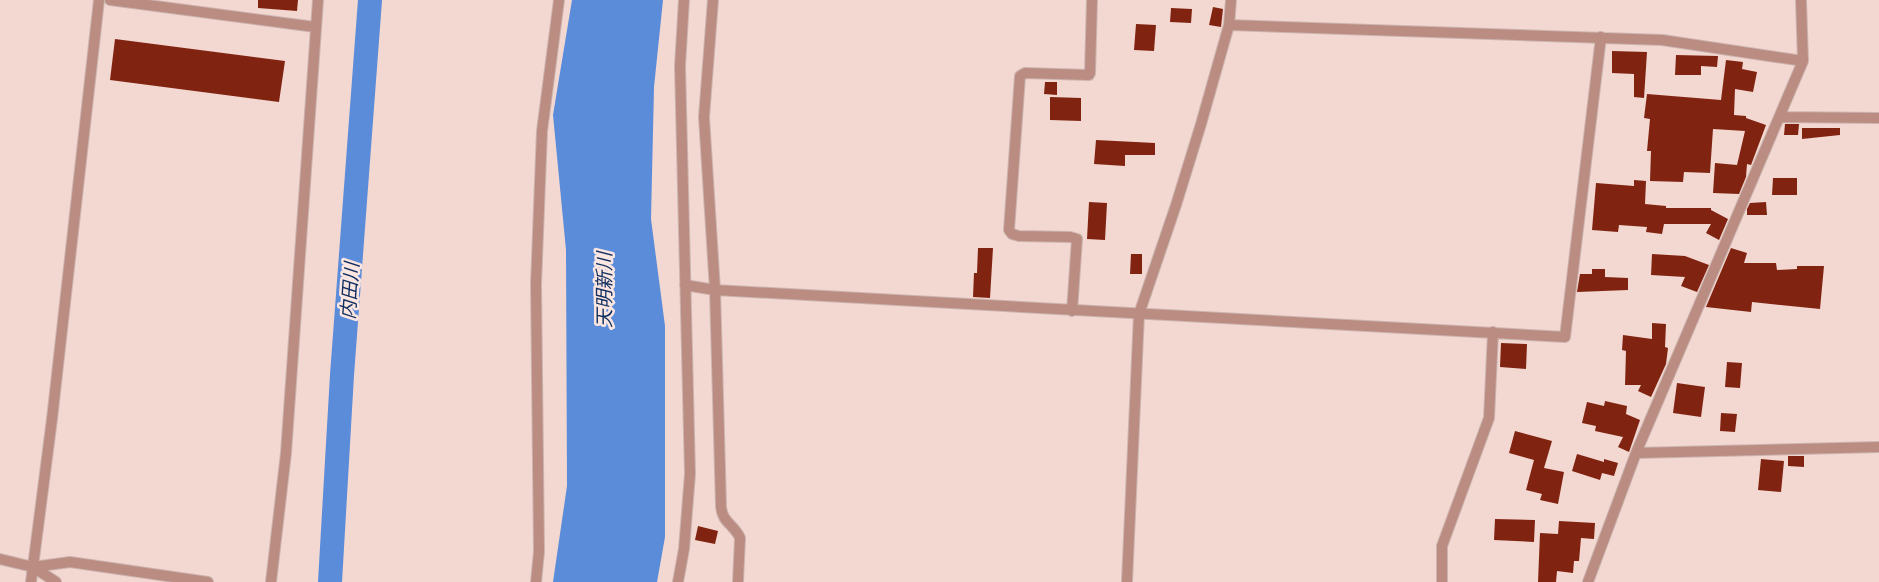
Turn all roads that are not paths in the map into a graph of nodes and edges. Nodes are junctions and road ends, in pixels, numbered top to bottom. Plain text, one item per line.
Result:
1 (99, 0) edge
2 (110, 0) edge
3 (318, 0) edge
4 (559, 0) edge
5 (684, 0) edge
6 (713, 0) edge
7 (1092, 0) edge
8 (1231, 0) edge
9 (1801, 0) edge
10 (1229, 25) junction
11 (315, 27) junction
12 (1602, 37) junction
13 (1803, 60) junction
14 (1780, 117) junction
15 (1879, 118) edge
16 (685, 285) junction
17 (715, 290) junction
18 (1072, 311) junction
19 (1139, 314) junction
20 (1493, 332) junction
21 (1879, 447) edge
22 (1636, 453) junction
23 (0, 559) edge
24 (33, 567) junction
25 (31, 582) edge
26 (56, 582) edge
27 (208, 582) edge
28 (271, 582) edge
29 (536, 582) edge
30 (678, 582) edge
31 (738, 582) edge
32 (1127, 582) edge
33 (1442, 582) edge
34 (1588, 582) edge

1 - 24 street
2 - 11 street
3 - 11 street
4 - 29 street
5 - 16 street
6 - 17 street
7 - 18 street
8 - 10 street
9 - 13 street
10 - 12 street
10 - 19 street
11 - 28 street
12 - 13 street
12 - 20 street
13 - 14 street
14 - 15 street
14 - 22 street
16 - 17 street
16 - 30 street
17 - 18 street
17 - 31 street
18 - 19 street
19 - 20 street
19 - 32 street
20 - 33 street
21 - 22 street
22 - 34 street
23 - 24 street
24 - 25 street
24 - 26 street
24 - 27 street

